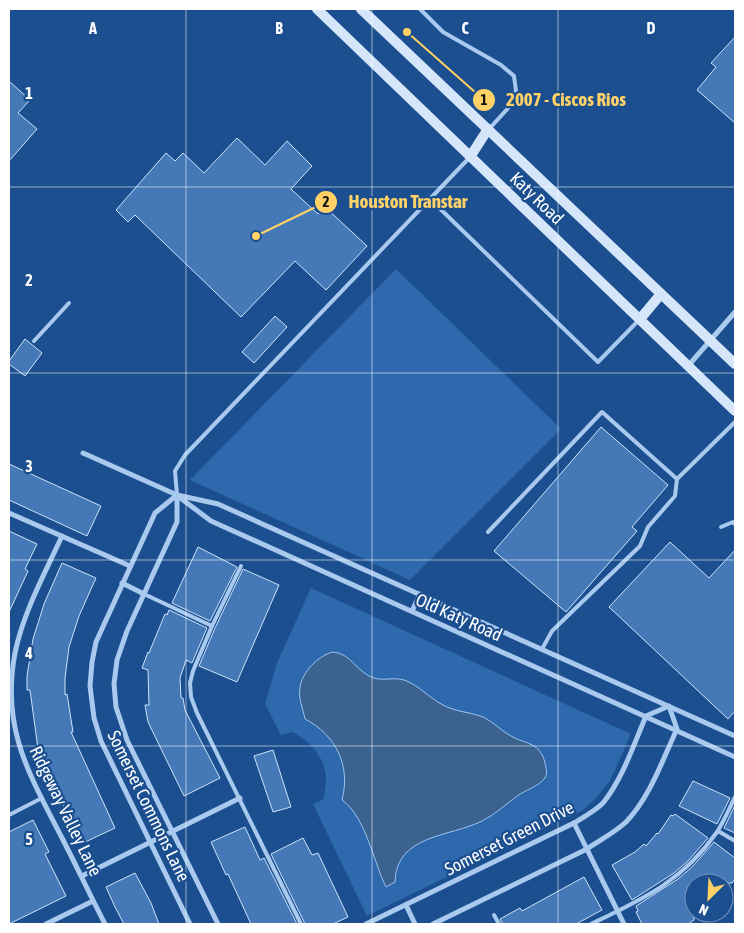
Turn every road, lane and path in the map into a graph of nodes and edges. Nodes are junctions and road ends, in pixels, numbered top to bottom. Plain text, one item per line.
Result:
1 (317, 9) edge
2 (361, 9) edge
3 (420, 9) edge
4 (488, 129) junction
5 (470, 157) junction
6 (430, 199) junction
7 (661, 294) junction
8 (69, 303) dead end
9 (735, 312) edge
10 (640, 319) junction
11 (34, 341) dead end
12 (711, 341) junction
13 (735, 364) edge
14 (688, 366) junction
15 (735, 411) edge
16 (735, 422) edge
17 (83, 453) dead end
18 (677, 479) junction
19 (177, 495) junction
20 (9, 513) edge
21 (735, 524) edge
22 (721, 527) dead end
23 (488, 532) dead end
24 (62, 536) junction
25 (130, 566) junction
26 (241, 566) dead end
27 (122, 583) junction
28 (144, 594) junction
29 (420, 594) junction
30 (412, 611) junction
31 (212, 626) junction
32 (542, 649) junction
33 (10, 690) edge
34 (669, 706) junction
35 (646, 716) junction
36 (676, 729) junction
37 (735, 736) edge
38 (735, 757) edge
39 (735, 797) edge
40 (42, 798) junction
41 (240, 798) junction
42 (9, 815) edge
43 (574, 824) junction
44 (173, 831) junction
45 (718, 831) junction
46 (735, 841) edge
47 (150, 842) junction
48 (587, 849) junction
49 (82, 876) junction
50 (93, 901) junction
51 (406, 905) junction
52 (618, 912) junction
53 (494, 915) dead end
54 (46, 924) edge
55 (105, 924) edge
56 (190, 924) edge
57 (218, 924) edge
58 (301, 924) edge
59 (366, 924) edge
60 (415, 924) edge
61 (433, 924) edge
62 (499, 924) edge
63 (592, 924) edge
64 (624, 924) edge

1 - 5 main road, Katy Road
2 - 4 main road, Katy Road
3 - 4 lane
4 - 5 main road
4 - 7 main road, Katy Road
5 - 6 lane
5 - 10 main road, Katy Road
6 - 10 lane
6 - 19 lane
7 - 10 main road
7 - 12 main road, Katy Road
8 - 11 lane
9 - 12 street
10 - 14 main road, Katy Road
12 - 13 main road, Katy Road
12 - 14 street
14 - 15 main road, Katy Road
16 - 18 lane
17 - 19 street, Old Katy Road
18 - 23 lane
18 - 32 lane
19 - 25 street, Somerset Commons Lane
19 - 28 street, Somerset Commons Lane
19 - 29 street, Old Katy Road
19 - 30 street, Old Katy Road
20 - 24 street
21 - 22 lane
24 - 25 street
24 - 33 street, Ridgeway Valley Lane
25 - 27 street, Somerset Commons Lane
26 - 31 lane
27 - 28 street
27 - 47 street, Somerset Commons Lane
28 - 31 lane
28 - 44 street, Somerset Commons Lane
29 - 30 street
29 - 32 street, Old Katy Road
30 - 35 street, Old Katy Road
31 - 41 lane
32 - 34 street, Old Katy Road
33 - 40 street, Ridgeway Valley Lane
34 - 35 street
34 - 36 street
34 - 37 street, Old Katy Road
35 - 36 street, Old Katy Road
35 - 43 street, Somerset Green Drive
36 - 38 street, Old Katy Road
36 - 48 street
39 - 45 lane
40 - 42 lane
40 - 49 street, Ridgeway Valley Lane
41 - 44 street
41 - 58 lane
43 - 48 street
43 - 51 street, Somerset Green Drive
44 - 47 street
44 - 57 street, Somerset Commons Lane
45 - 46 lane
45 - 52 lane
47 - 49 street
47 - 56 street, Somerset Commons Lane
48 - 52 street
48 - 61 street
49 - 50 street, Ridgeway Valley Lane
50 - 54 street
50 - 55 street, Ridgeway Valley Lane
51 - 59 street, Somerset Green Drive
51 - 60 street
52 - 63 lane
52 - 64 street
53 - 62 lane

